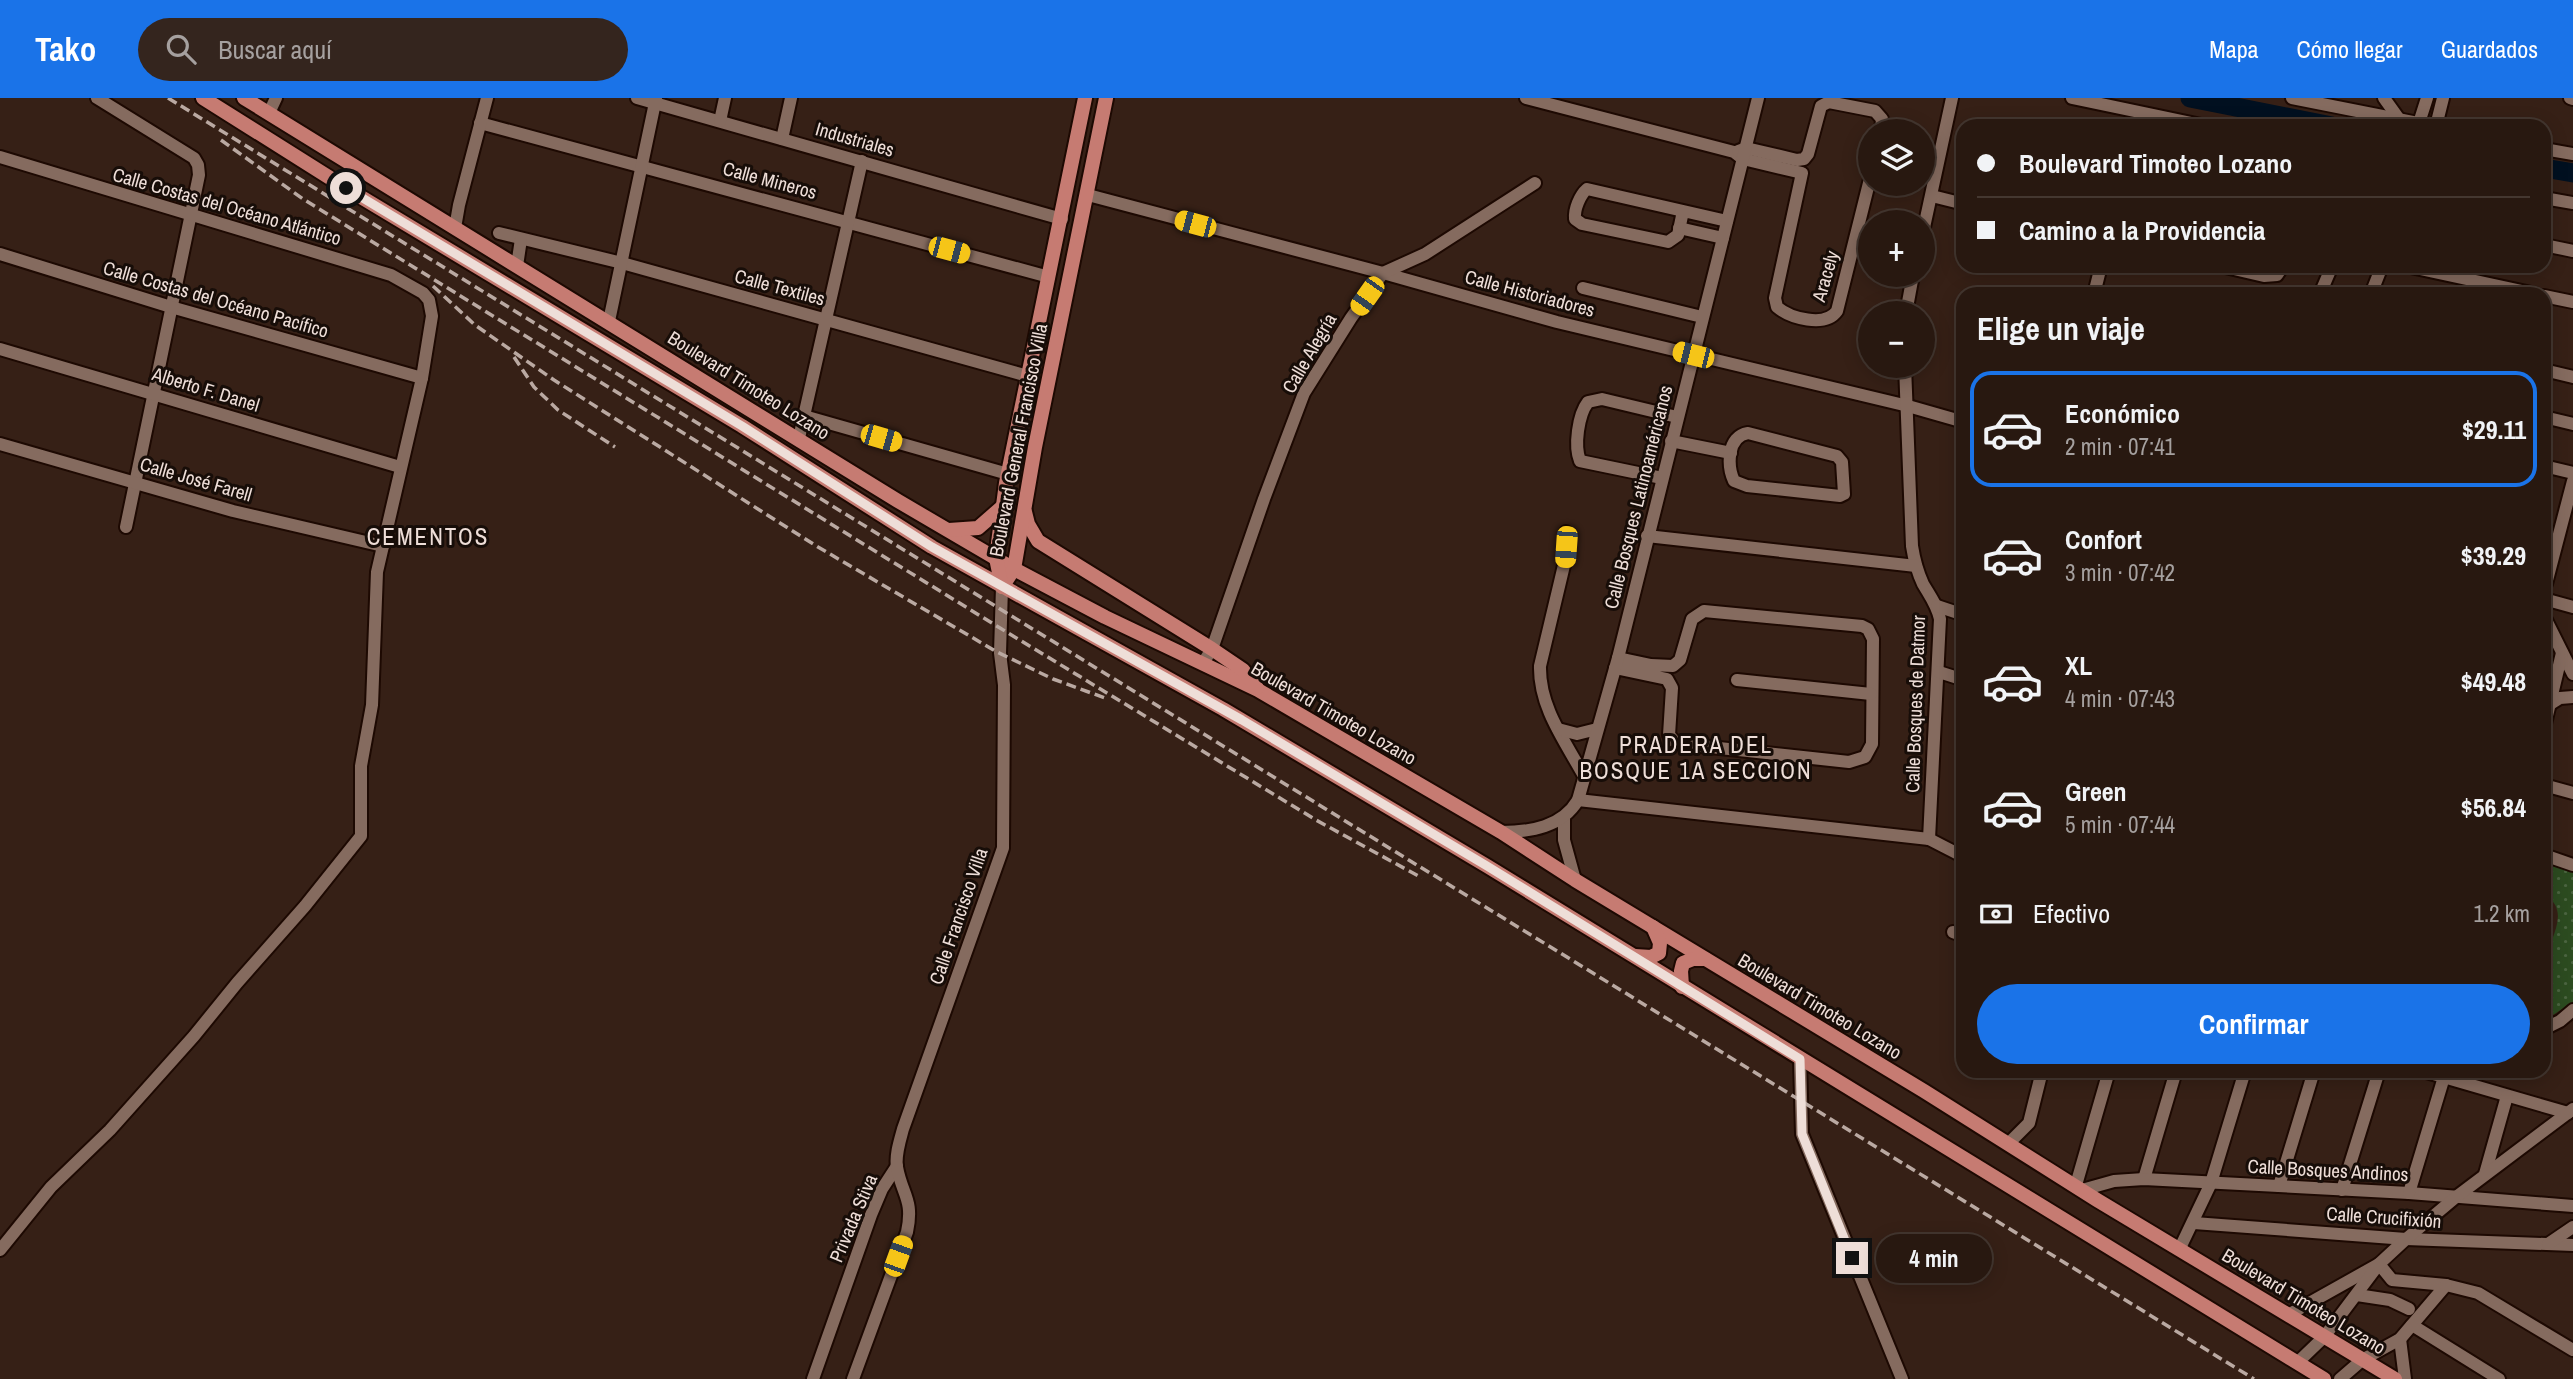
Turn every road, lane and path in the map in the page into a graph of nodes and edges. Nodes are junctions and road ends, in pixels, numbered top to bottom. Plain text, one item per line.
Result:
1 (97, 98) edge
2 (203, 98) edge
3 (244, 98) edge
4 (276, 98) edge
5 (487, 98) edge
6 (637, 98) edge
7 (725, 98) edge
8 (791, 98) edge
9 (1085, 98) edge
10 (1106, 98) edge
11 (1526, 98) edge
12 (1758, 98) edge
13 (1952, 98) edge
14 (2072, 98) edge
15 (2292, 98) edge
16 (2338, 98) edge
17 (2384, 98) edge
18 (2427, 98) edge
19 (2443, 98) edge
20 (656, 100) edge
21 (2324, 104) junction
22 (2138, 111) junction
23 (269, 113) junction
24 (1882, 119) edge
25 (2136, 119) edge
26 (2174, 119) edge
27 (2399, 119) joint
28 (2420, 119) edge
29 (2436, 119) edge
30 (720, 121) junction
31 (480, 123) junction
32 (782, 139) junction
33 (2551, 150) edge
34 (1741, 153) junction
35 (2573, 155) edge
36 (0, 157) edge
37 (862, 161) junction
38 (641, 165) junction
39 (1935, 181) edge
40 (1535, 183) dead end
41 (1088, 195) junction
42 (1866, 196) edge
43 (1932, 196) joint
44 (2551, 199) edge
45 (1956, 202) edge
46 (2573, 203) edge
47 (1928, 210) edge
48 (1683, 211) junction
49 (191, 217) junction
50 (1062, 219) junction
51 (1727, 221) junction
52 (848, 222) junction
53 (455, 228) junction
54 (1679, 228) junction
55 (499, 233) dead end
56 (1723, 238) junction
57 (521, 239) junction
58 (2551, 246) edge
59 (2573, 251) edge
60 (0, 254) edge
61 (622, 263) junction
62 (517, 266) junction
63 (1383, 273) junction
64 (2251, 273) edge
65 (2278, 273) edge
66 (2438, 273) edge
67 (1049, 277) junction
68 (2504, 287) edge
69 (1583, 288) dead end
70 (2551, 297) edge
71 (2573, 302) edge
72 (172, 307) junction
73 (1702, 317) junction
74 (827, 320) junction
75 (609, 321) junction
76 (0, 349) edge
77 (1693, 355) junction
78 (2551, 372) edge
79 (1028, 376) junction
80 (2573, 377) edge
81 (422, 378) junction
82 (1906, 378) edge
83 (153, 393) junction
84 (1908, 406) junction
85 (804, 416) junction
86 (1678, 417) junction
87 (2551, 419) edge
88 (1956, 420) edge
89 (2573, 424) edge
90 (799, 438) junction
91 (1671, 441) junction
92 (0, 444) edge
93 (1731, 453) junction
94 (400, 467) junction
95 (2551, 468) edge
96 (2573, 473) edge
97 (1008, 474) junction
98 (1662, 478) junction
99 (2573, 481) edge
100 (136, 482) junction
101 (1024, 506) junction
102 (1002, 507) junction
103 (126, 527) dead end
104 (948, 530) junction
105 (1566, 533) dead end
106 (1647, 536) junction
107 (383, 546) junction
108 (2551, 547) edge
109 (996, 558) junction
110 (1916, 566) junction
111 (1014, 569) junction
112 (1002, 587) junction
113 (2551, 601) edge
114 (1937, 606) junction
115 (2573, 607) edge
116 (1956, 612) edge
117 (2551, 630) edge
118 (1212, 649) junction
119 (2563, 653) junction
120 (1203, 663) junction
121 (1616, 663) junction
122 (1939, 672) junction
123 (2573, 674) edge
124 (1956, 677) edge
125 (1737, 680) dead end
126 (1258, 690) junction
127 (1871, 694) junction
128 (2573, 697) edge
129 (2552, 703) junction
130 (2551, 706) edge
131 (1558, 729) junction
132 (1597, 729) junction
133 (1584, 776) junction
134 (2551, 787) edge
135 (2573, 793) edge
136 (1578, 800) junction
137 (1564, 818) junction
138 (1501, 832) junction
139 (1928, 839) junction
140 (1956, 853) edge
141 (2551, 858) edge
142 (2573, 865) edge
143 (1575, 880) junction
144 (1653, 926) junction
145 (1631, 955) junction
146 (1705, 959) junction
147 (1682, 987) junction
148 (2573, 1010) edge
149 (2551, 1026) edge
150 (1800, 1059) junction
151 (2040, 1078) edge
152 (2107, 1078) edge
153 (2174, 1078) edge
154 (2243, 1078) edge
155 (2312, 1078) edge
156 (2377, 1078) edge
157 (2444, 1078) edge
158 (2447, 1078) edge
159 (2507, 1096) junction
160 (2570, 1111) edge
161 (2008, 1144) junction
162 (897, 1166) junction
163 (2485, 1174) junction
164 (2144, 1180) junction
165 (2211, 1183) junction
166 (2279, 1186) junction
167 (2079, 1188) junction
168 (2342, 1190) junction
169 (2409, 1193) junction
170 (2456, 1197) junction
171 (2573, 1206) edge
172 (2194, 1223) junction
173 (2573, 1227) edge
174 (2406, 1239) junction
175 (2548, 1244) junction
176 (2573, 1245) edge
177 (2180, 1248) junction
178 (0, 1250) edge
179 (2379, 1264) junction
180 (2392, 1280) junction
181 (2446, 1285) junction
182 (2357, 1295) junction
183 (2409, 1309) junction
184 (2288, 1315) junction
185 (2412, 1325) junction
186 (2324, 1337) junction
187 (2400, 1339) junction
188 (2573, 1350) edge
189 (2362, 1360) junction
190 (2297, 1363) junction
191 (813, 1379) edge
192 (853, 1379) edge
193 (1902, 1379) edge
194 (2324, 1379) edge
195 (2340, 1379) edge
196 (2395, 1379) edge
197 (2404, 1379) edge
198 (2499, 1379) edge

1 - 49 street
2 - 112 main road, Boulevard Timoteo Lozano
3 - 23 main road, Boulevard Timoteo Lozano
4 - 23 street
5 - 31 street
6 - 20 street, Industriales
7 - 30 street
8 - 32 street
9 - 50 main road, Boulevard General Francisco Villa
10 - 41 main road, Boulevard General Francisco Villa
11 - 34 street
12 - 34 street, Calle Bosques Latinoaméricanos
13 - 39 street
14 - 22 street
15 - 21 street
16 - 21 street
17 - 27 street
18 - 28 street
19 - 29 street
20 - 30 street, Industriales
20 - 38 street
21 - 27 street
22 - 25 street
22 - 26 street
23 - 53 main road, Boulevard Timoteo Lozano
24 - 34 street
30 - 32 street, Industriales
31 - 38 street, Calle Mineros
31 - 53 street
32 - 37 street, Industriales
33 - 35 street
34 - 42 street, Aracely
34 - 51 street, Calle Bosques Latinoaméricanos
36 - 49 street, Calle Costas del Océano Atlántico
37 - 50 street, Industriales
37 - 52 street
38 - 52 street, Calle Mineros
38 - 61 street
40 - 63 street
41 - 63 street, Calle Historiadores
41 - 101 main road, Boulevard General Francisco Villa
43 - 45 street
43 - 47 street
44 - 46 street
48 - 51 street
48 - 54 street
48 - 54 street
49 - 72 street
49 - 81 street, Calle Costas del Océano Atlántico
50 - 67 main road, Boulevard General Francisco Villa
51 - 56 street, Calle Bosques Latinoaméricanos
52 - 67 street, Calle Mineros
52 - 74 street
53 - 62 main road, Boulevard Timoteo Lozano
54 - 56 street
55 - 57 street, Calle Textiles
56 - 73 street, Calle Bosques Latinoaméricanos
57 - 61 street, Calle Textiles
57 - 62 street
58 - 59 street
60 - 72 street, Calle Costas del Océano Pacífico
61 - 74 street, Calle Textiles
61 - 75 street
62 - 75 main road, Boulevard Timoteo Lozano
63 - 77 street, Calle Historiadores
63 - 118 street, Calle Alegría
64 - 65 street
66 - 68 street
67 - 79 main road, Boulevard General Francisco Villa
69 - 73 street
70 - 71 street
72 - 81 street, Calle Costas del Océano Pacífico
72 - 83 street
73 - 77 street, Calle Bosques Latinoaméricanos
74 - 79 street, Calle Textiles
74 - 85 street
75 - 90 main road, Boulevard Timoteo Lozano
76 - 83 street, Alberto F. Danel
77 - 84 street, Calle Historiadores
77 - 86 street, Calle Bosques Latinoaméricanos
78 - 80 street
79 - 97 main road, Boulevard General Francisco Villa
81 - 94 street
82 - 84 street, Calle Bosques de Datmor
83 - 94 street, Alberto F. Danel
83 - 100 street
84 - 88 street, Calle Historiadores
84 - 110 street, Calle Bosques de Datmor
85 - 90 street
85 - 97 street
86 - 91 street, Calle Bosques Latinoaméricanos
86 - 98 street
87 - 89 street
90 - 104 main road, Boulevard Timoteo Lozano
91 - 93 street
91 - 98 street, Calle Bosques Latinoaméricanos
92 - 100 street, Calle José Farell
93 - 93 street
94 - 107 street
95 - 96 street
97 - 102 main road, Boulevard General Francisco Villa
98 - 106 street, Calle Bosques Latinoaméricanos
99 - 108 street
100 - 103 street
100 - 107 street, Calle José Farell
101 - 111 main road, Boulevard General Francisco Villa
101 - 118 main road
102 - 104 main road
102 - 109 main road, Boulevard General Francisco Villa
104 - 109 main road, Boulevard Timoteo Lozano
105 - 131 street
106 - 110 street
106 - 121 street, Calle Bosques Latinoaméricanos
107 - 178 street
109 - 111 main road, Boulevard Timoteo Lozano
109 - 112 main road, Boulevard General Francisco Villa
110 - 114 street, Calle Bosques de Datmor
111 - 112 main road, Boulevard General Francisco Villa
111 - 120 main road, Boulevard Timoteo Lozano
112 - 145 main road, Boulevard Timoteo Lozano
112 - 162 street, Calle Francisco Villa
113 - 115 street
114 - 116 street
114 - 122 street, Calle Bosques de Datmor
117 - 119 street
118 - 120 street, Calle Alegría
118 - 126 main road
119 - 123 street
119 - 129 street
120 - 126 main road, Boulevard Timoteo Lozano
121 - 127 street
121 - 127 street
121 - 132 street, Calle Bosques Latinoaméricanos
122 - 124 street
122 - 139 street, Calle Bosques de Datmor
125 - 127 street
126 - 138 main road, Boulevard Timoteo Lozano
128 - 129 street
129 - 130 street
131 - 132 street
131 - 133 street
132 - 133 street, Calle Bosques Latinoaméricanos
133 - 136 street, Calle Bosques Latinoaméricanos
134 - 135 street
136 - 137 street, Calle Bosques Latinoaméricanos
136 - 139 street
137 - 138 street
137 - 143 street
138 - 143 main road, Boulevard Timoteo Lozano
139 - 140 street
141 - 142 street
143 - 144 main road, Boulevard Timoteo Lozano
144 - 145 main road
144 - 146 main road, Boulevard Timoteo Lozano
145 - 147 main road, Boulevard Timoteo Lozano
146 - 147 main road
146 - 161 main road, Boulevard Timoteo Lozano
147 - 150 main road, Boulevard Timoteo Lozano
148 - 149 street
150 - 190 main road, Boulevard Timoteo Lozano
150 - 193 street
151 - 161 street
152 - 167 street
153 - 164 street
154 - 165 street
155 - 166 street
156 - 168 street
157 - 169 street
158 - 159 street
159 - 160 street
159 - 163 street
160 - 163 street
161 - 167 main road, Boulevard Timoteo Lozano
162 - 191 street, Privada Stiva
162 - 192 street, Privada Stiva
163 - 170 street
164 - 165 street, Calle Bosques Andinos
164 - 167 street, Calle Bosques Andinos
165 - 166 street, Calle Bosques Andinos
165 - 172 street
166 - 168 street, Calle Bosques Andinos
167 - 177 main road, Boulevard Timoteo Lozano
168 - 169 street, Calle Bosques Andinos
169 - 170 street, Calle Bosques Andinos
170 - 171 street, Calle Bosques Andinos
170 - 174 street
172 - 174 street, Calle Crucifixión
172 - 177 street
173 - 175 street
174 - 175 street, Calle Crucifixión
174 - 179 street
175 - 176 street, Calle Crucifixión
177 - 184 main road, Boulevard Timoteo Lozano
179 - 180 street
179 - 182 street
179 - 184 street
180 - 181 street
180 - 183 street
181 - 185 street
181 - 188 street
182 - 183 street
182 - 186 street
183 - 185 street
184 - 186 main road, Boulevard Timoteo Lozano
185 - 187 street
185 - 198 street
186 - 189 main road, Boulevard Timoteo Lozano
186 - 190 street
187 - 189 street
187 - 197 street
189 - 195 street
189 - 196 main road, Boulevard Timoteo Lozano
190 - 194 main road, Boulevard Timoteo Lozano

